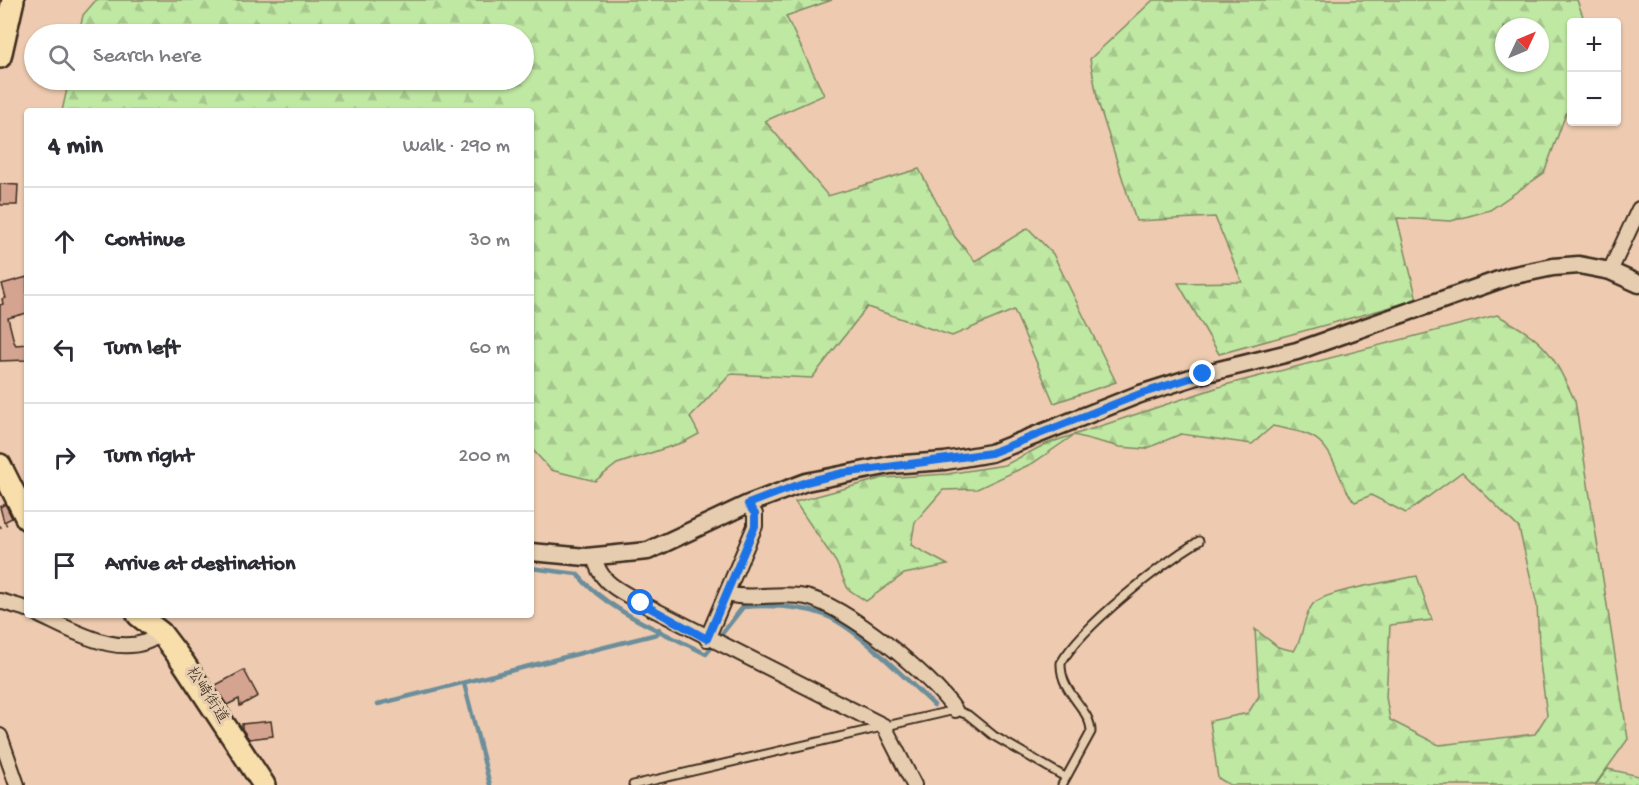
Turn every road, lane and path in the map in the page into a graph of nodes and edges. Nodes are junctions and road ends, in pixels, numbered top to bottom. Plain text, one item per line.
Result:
1 (13, 0) edge
2 (0, 57) edge
3 (1639, 208) edge
4 (1610, 271) junction
5 (1639, 284) edge
6 (0, 465) edge
7 (748, 504) junction
8 (24, 513) edge
9 (1199, 541) dead end
10 (534, 552) edge
11 (594, 556) junction
12 (728, 594) junction
13 (0, 601) edge
14 (24, 608) edge
15 (46, 618) edge
16 (142, 618) edge
17 (161, 633) junction
18 (707, 639) junction
19 (955, 710) junction
20 (884, 726) junction
21 (0, 736) edge
22 (1065, 777) junction
23 (17, 785) edge
24 (264, 785) edge
25 (633, 785) edge
26 (914, 785) edge
27 (1062, 785) edge

1 - 2 main road
3 - 4 street
4 - 5 street
4 - 7 street
6 - 8 main road
7 - 11 street
7 - 12 street
9 - 22 lane
10 - 11 street
11 - 18 street
12 - 18 street
12 - 19 street
13 - 14 street
15 - 17 street
16 - 17 main road, 松崎街道
17 - 24 main road, 松崎街道
18 - 20 street
19 - 20 lane
19 - 22 lane
20 - 25 lane
20 - 26 street
21 - 23 street
22 - 27 lane

